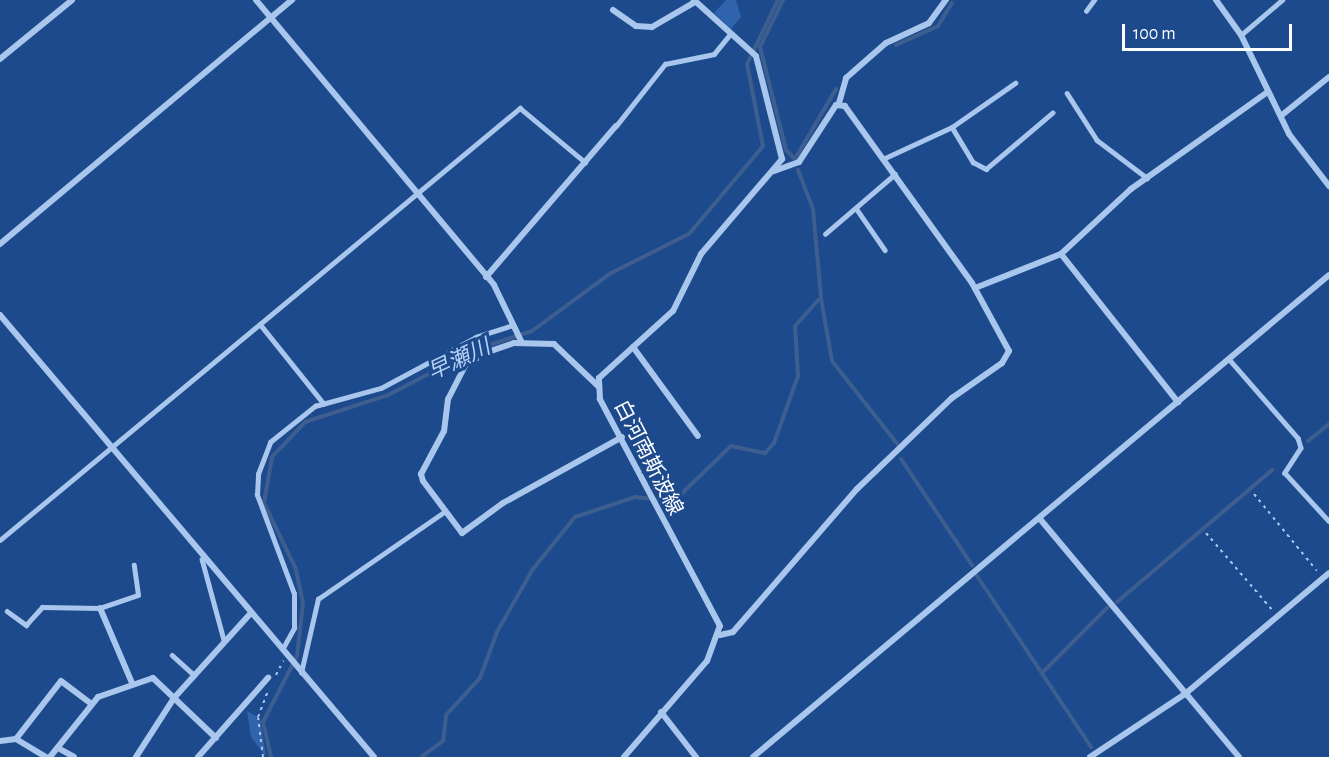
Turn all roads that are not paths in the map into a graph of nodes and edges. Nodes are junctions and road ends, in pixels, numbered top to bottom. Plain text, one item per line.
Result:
1 (72, 0) edge
2 (256, 0) edge
3 (292, 0) edge
4 (946, 0) edge
5 (1094, 0) edge
6 (1216, 0) edge
7 (1282, 0) edge
8 (695, 1) edge
9 (612, 10) dead end
10 (1086, 11) dead end
11 (271, 17) junction
12 (730, 34) junction
13 (1241, 34) junction
14 (0, 59) edge
15 (1329, 77) edge
16 (1015, 83) dead end
17 (1067, 93) dead end
18 (1266, 93) junction
19 (840, 103) junction
20 (1052, 113) dead end
21 (1282, 115) junction
22 (616, 126) joint
23 (952, 127) junction
24 (885, 158) junction
25 (585, 162) junction
26 (774, 171) junction
27 (896, 174) junction
28 (1147, 178) junction
29 (1329, 186) edge
30 (417, 192) junction
31 (856, 208) junction
32 (825, 234) dead end
33 (0, 244) edge
34 (885, 250) dead end
35 (1060, 254) junction
36 (1329, 275) edge
37 (486, 277) junction
38 (975, 288) junction
39 (0, 315) edge
40 (260, 324) junction
41 (514, 328) junction
42 (521, 341) junction
43 (633, 347) junction
44 (1228, 359) junction
45 (598, 387) junction
46 (1178, 402) junction
47 (324, 404) junction
48 (698, 436) dead end
49 (622, 437) junction
50 (110, 448) junction
51 (444, 512) junction
52 (1040, 519) junction
53 (1329, 521) edge
54 (0, 540) edge
55 (202, 559) junction
56 (134, 565) dead end
57 (1329, 573) edge
58 (100, 608) junction
59 (7, 611) dead end
60 (249, 615) junction
61 (720, 636) junction
62 (224, 640) junction
63 (283, 648) junction
64 (171, 655) dead end
65 (299, 671) junction
66 (194, 675) junction
67 (268, 678) dead end
68 (132, 683) junction
69 (1185, 694) junction
70 (174, 698) junction
71 (91, 704) junction
72 (661, 712) junction
73 (216, 738) junction
74 (15, 740) junction
75 (0, 741) edge
76 (58, 748) junction
77 (48, 757) edge
78 (74, 757) edge
79 (136, 757) edge
80 (198, 757) edge
81 (374, 757) edge
82 (624, 757) edge
83 (696, 757) edge
84 (753, 757) edge
85 (1090, 757) edge
86 (1239, 757) edge

1 - 14 street
2 - 11 street
3 - 11 street
4 - 19 street
5 - 10 lane
6 - 13 street
7 - 13 lane
8 - 9 street
8 - 12 street
11 - 30 street
11 - 33 street
12 - 22 lane
12 - 26 street
13 - 18 street
15 - 21 street
16 - 23 lane
17 - 28 lane
18 - 21 street
18 - 28 street
19 - 24 street
19 - 26 street
20 - 23 lane
21 - 29 street
22 - 25 street
23 - 24 lane
24 - 27 street
25 - 30 lane
25 - 37 street
26 - 43 street, 白河南斯波線
27 - 31 lane
27 - 38 street
28 - 35 street
30 - 37 street
30 - 40 lane
31 - 32 lane
31 - 34 lane
35 - 38 street
35 - 46 street
36 - 44 street
37 - 41 street
38 - 61 street
39 - 50 street
40 - 47 lane
40 - 50 lane
41 - 42 street
41 - 47 lane
42 - 45 street
42 - 51 street
43 - 45 street, 白河南斯波線
43 - 48 street
44 - 46 street
44 - 53 lane
45 - 49 street, 白河南斯波線
46 - 52 street
47 - 63 lane
49 - 51 street
49 - 61 street, 白河南斯波線
50 - 54 lane
50 - 55 street
51 - 65 lane
52 - 69 street
52 - 84 street
55 - 60 street
55 - 62 lane
56 - 58 lane
57 - 69 street
58 - 59 lane
58 - 68 street
60 - 62 street
60 - 63 street
61 - 72 street
62 - 66 street
63 - 65 street
64 - 66 lane
65 - 81 street
66 - 70 street
67 - 73 street
68 - 70 street
68 - 71 street
69 - 85 street
69 - 86 street
70 - 73 street
70 - 79 street
71 - 74 street
71 - 76 street
72 - 82 street
72 - 83 street
73 - 80 street
74 - 75 street
74 - 77 street
76 - 77 street
76 - 78 street

